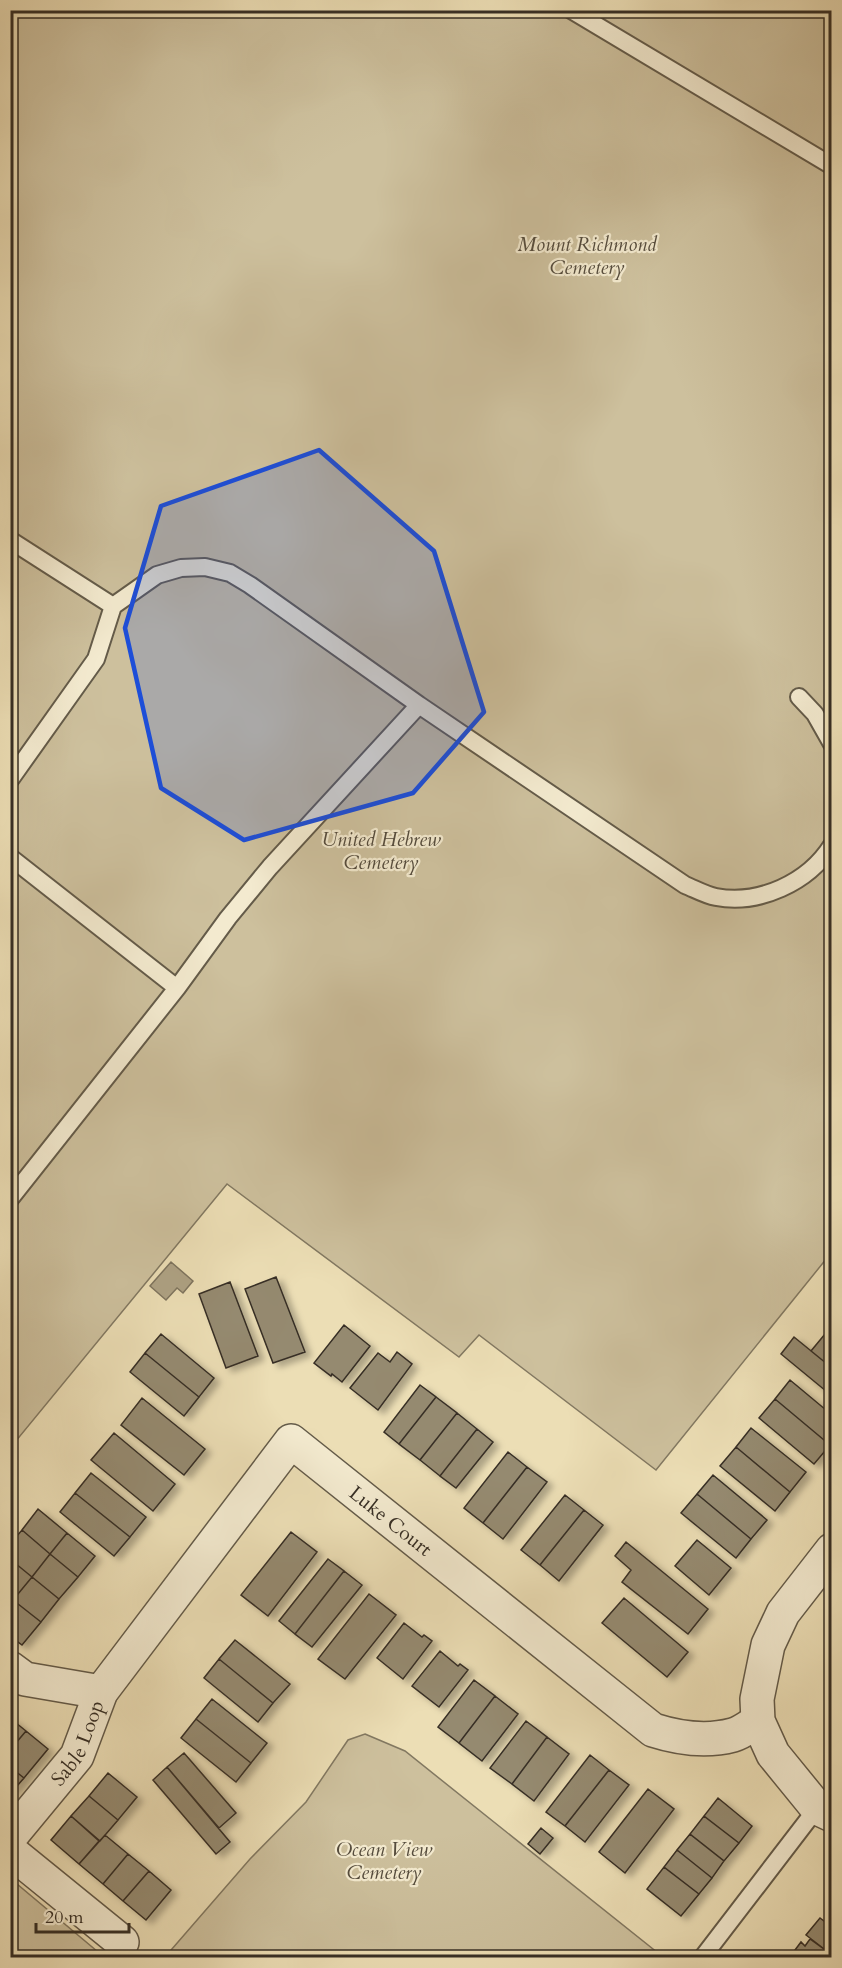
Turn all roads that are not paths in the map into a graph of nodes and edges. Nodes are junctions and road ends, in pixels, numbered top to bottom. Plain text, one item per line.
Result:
1 (571, 10) edge
2 (831, 166) edge
3 (10, 540) edge
4 (114, 606) junction
5 (799, 697) dead end
6 (419, 705) junction
7 (831, 744) edge
8 (10, 780) edge
9 (831, 845) edge
10 (10, 857) edge
11 (177, 988) junction
12 (10, 1199) edge
13 (831, 1550) edge
14 (10, 1668) edge
15 (101, 1692) junction
16 (758, 1721) junction
17 (824, 1812) edge
18 (10, 1837) edge
19 (10, 1851) edge
20 (122, 1942) dead end
21 (702, 1958) edge

1 - 2 lane
3 - 4 lane
4 - 6 lane
4 - 8 lane
5 - 7 lane
6 - 9 lane
6 - 11 lane
10 - 11 lane
11 - 12 lane
13 - 16 street
14 - 15 street, Sable Loop
15 - 16 street, Luke Court
15 - 18 street, Sable Loop
16 - 17 street
17 - 21 lane
19 - 20 street

